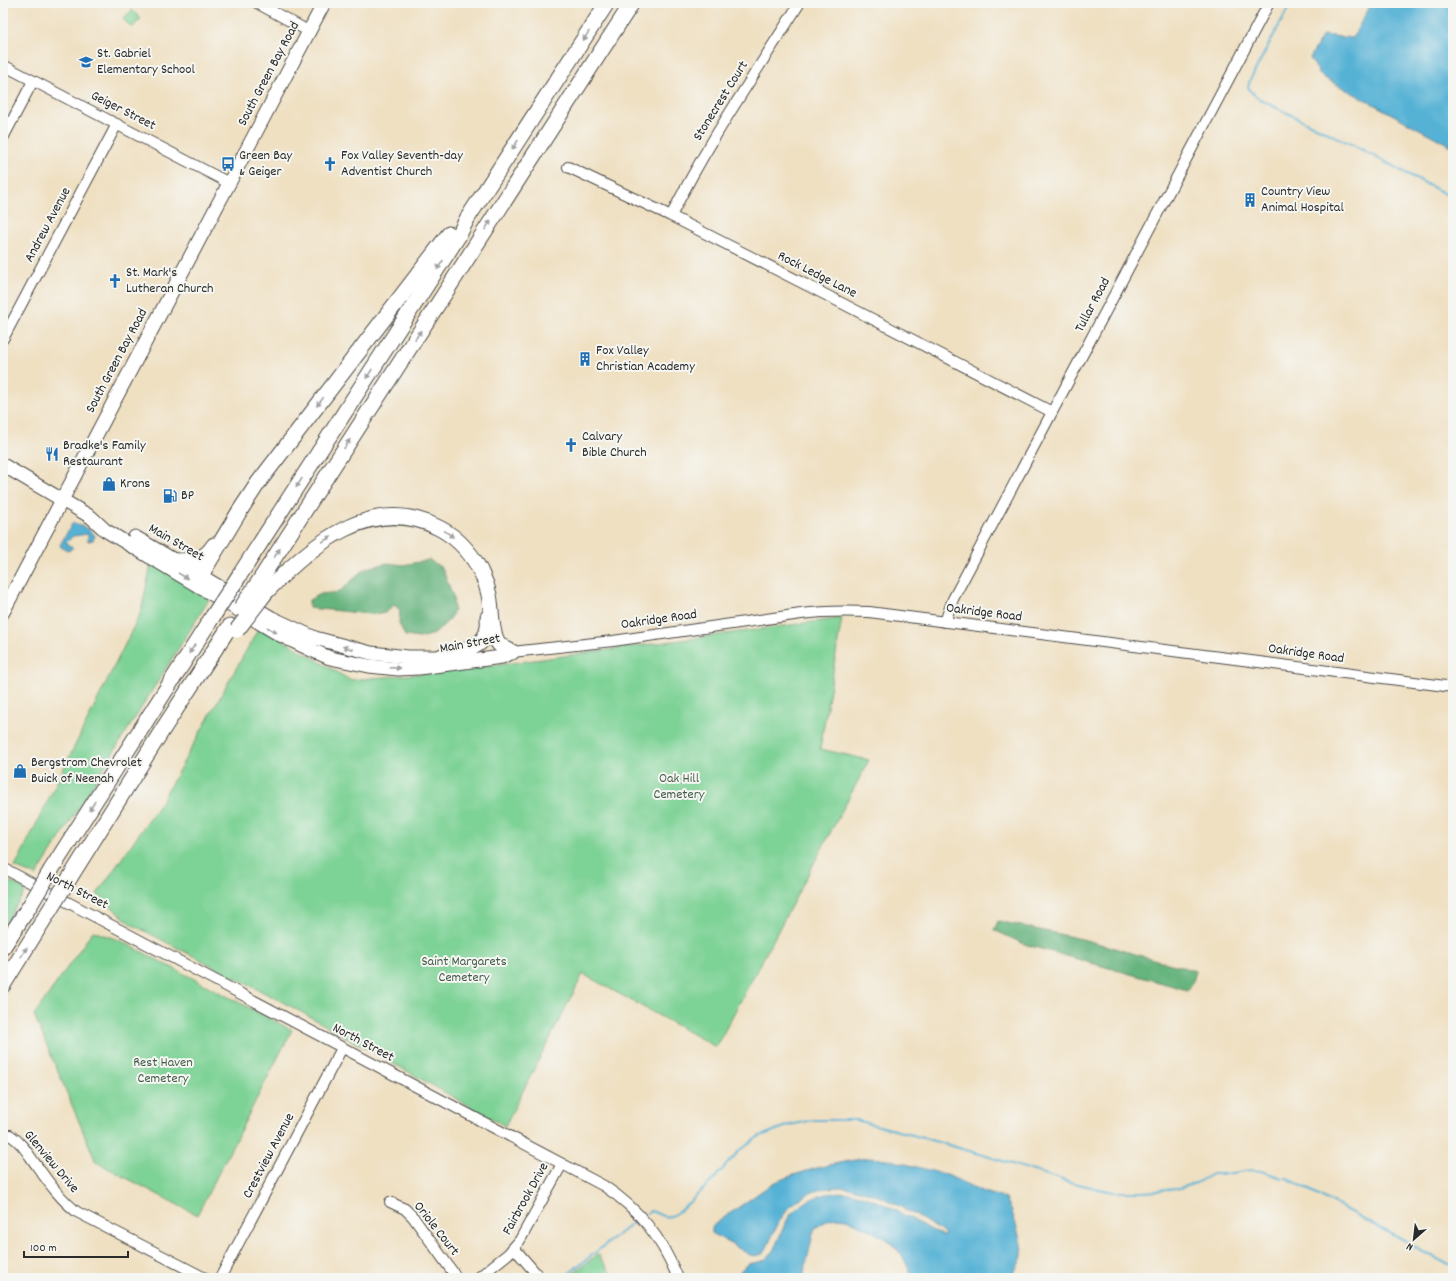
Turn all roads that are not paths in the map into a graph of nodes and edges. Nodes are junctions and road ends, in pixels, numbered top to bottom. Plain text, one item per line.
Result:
1 (257, 3) edge
2 (324, 3) edge
3 (607, 3) edge
4 (632, 3) edge
5 (1269, 3) edge
6 (799, 4) edge
7 (310, 32) junction
8 (3, 65) edge
9 (33, 81) junction
10 (117, 124) junction
11 (3, 138) edge
12 (568, 167) dead end
13 (229, 183) junction
14 (671, 216) junction
15 (467, 219) junction
16 (3, 339) edge
17 (1052, 412) junction
18 (3, 465) edge
19 (258, 483) junction
20 (62, 500) junction
21 (91, 517) junction
22 (175, 561) junction
23 (202, 582) junction
24 (485, 585) junction
25 (261, 589) junction
26 (3, 612) edge
27 (946, 622) junction
28 (512, 652) junction
29 (442, 656) junction
30 (1453, 687) edge
31 (3, 868) edge
32 (3, 947) edge
33 (3, 986) edge
34 (342, 1048) junction
35 (3, 1137) edge
36 (562, 1164) junction
37 (390, 1202) dead end
38 (514, 1248) junction
39 (205, 1278) edge
40 (220, 1278) edge
41 (457, 1278) edge
42 (478, 1278) edge
43 (540, 1278) edge
44 (678, 1278) edge

1 - 7 street
2 - 7 main road, South Green Bay Road
3 -> 15 highway
25 -> 4 highway
5 - 17 street, Tullar Road
6 - 14 street, Stonecrest Court
7 - 13 main road, South Green Bay Road
8 - 9 street, Geiger Street
9 - 10 street, Geiger Street
9 - 11 street
10 - 13 street, Geiger Street
10 - 16 street, Andrew Avenue
12 - 14 street, Rock Ledge Lane
13 - 20 main road, South Green Bay Road
14 - 17 street, Rock Ledge Lane
15 -> 19 highway
15 -> 32 highway, bridge
17 - 27 street, Tullar Road
18 - 20 main road, Main Street
19 - 22 highway
19 - 23 highway
20 - 21 main road, Main Street
20 - 26 main road, South Green Bay Road
21 - 22 main road, Main Street
21 -> 23 main road, Main Street
22 - 23 main road, Main Street
23 -> 28 main road, Main Street
29 -> 23 main road, Main Street
25 -> 24 highway
24 - 28 highway
24 - 29 highway
33 -> 25 highway, bridge
27 - 28 street, Oakridge Road
27 - 30 street, Oakridge Road
28 - 29 main road, Main Street
31 - 34 street, North Street
34 - 36 street, North Street
34 - 40 street, Crestview Avenue
35 - 39 street, Glenview Drive
36 - 38 street, Fairbrook Drive
36 - 44 street, North Street
37 - 41 street, Oriole Court
38 - 42 street, Fairbrook Drive
38 - 43 street

